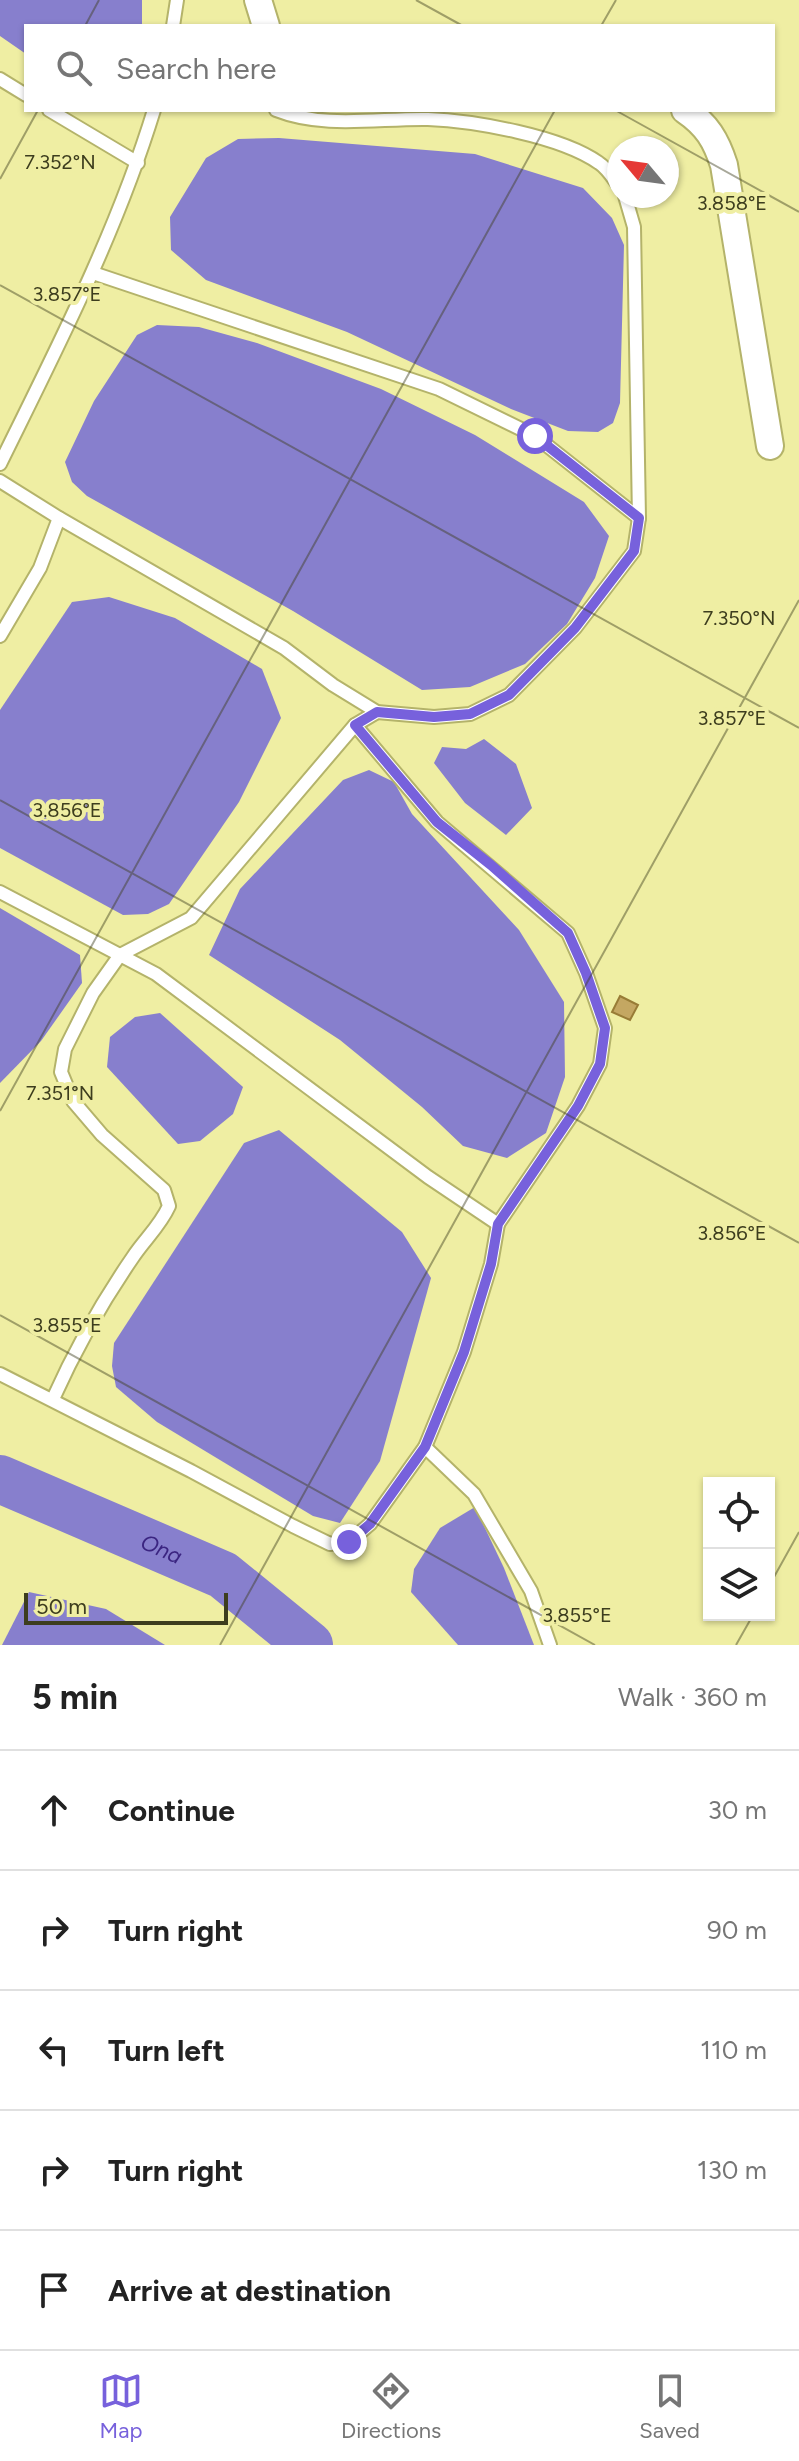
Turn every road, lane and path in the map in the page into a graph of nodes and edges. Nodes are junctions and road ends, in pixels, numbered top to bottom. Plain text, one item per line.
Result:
1 (177, 0) edge
2 (258, 0) edge
3 (173, 24) edge
4 (265, 24) edge
5 (0, 79) edge
6 (24, 94) edge
7 (52, 112) edge
8 (153, 112) edge
9 (284, 112) edge
10 (688, 112) edge
11 (138, 163) junction
12 (607, 170) edge
13 (628, 208) edge
14 (93, 273) junction
15 (770, 446) dead end
16 (0, 464) edge
17 (0, 481) edge
18 (59, 518) junction
19 (639, 518) junction
20 (0, 636) edge
21 (377, 712) junction
22 (355, 725) junction
23 (0, 892) edge
24 (120, 955) junction
25 (498, 1224) junction
26 (0, 1374) edge
27 (53, 1399) junction
28 (425, 1447) junction
29 (550, 1645) edge

1 - 3 lane
2 - 4 street
5 - 6 lane
7 - 11 lane
8 - 11 lane
9 - 12 lane
10 - 15 street
11 - 14 lane
13 - 19 lane
14 - 16 lane
14 - 19 lane
17 - 18 lane
18 - 20 lane
18 - 21 lane
19 - 21 lane
21 - 22 lane
22 - 24 lane
22 - 25 lane
23 - 24 lane
24 - 25 lane
24 - 27 lane
25 - 28 lane
26 - 27 lane
27 - 28 lane
28 - 29 lane

